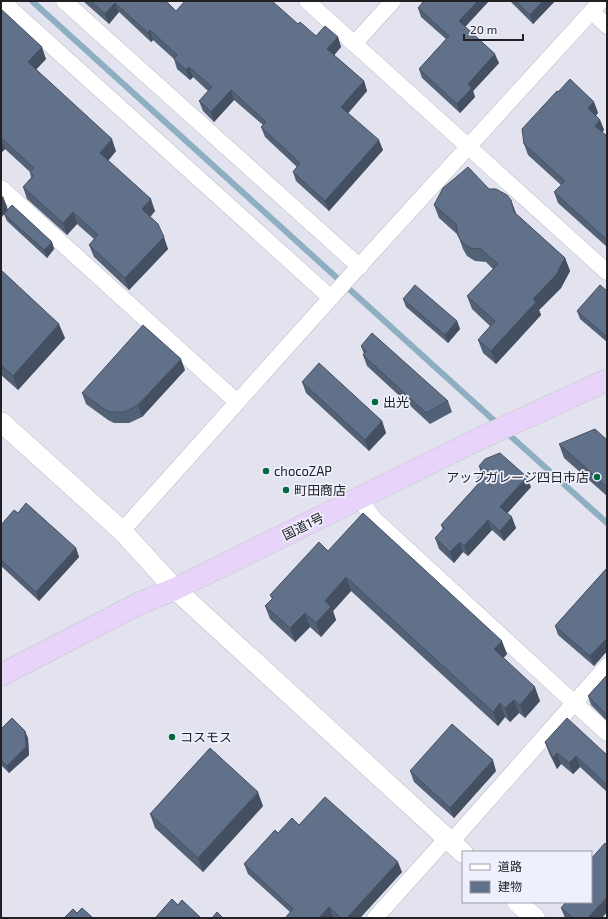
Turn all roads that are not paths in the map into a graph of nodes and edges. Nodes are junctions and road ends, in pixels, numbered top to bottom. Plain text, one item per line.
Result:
1 (2, 1) edge
2 (64, 1) edge
3 (307, 1) edge
4 (393, 1) edge
5 (596, 6) edge
6 (607, 26) edge
7 (354, 44) junction
8 (468, 147) junction
9 (1, 188) edge
10 (357, 270) junction
11 (607, 272) edge
12 (333, 296) junction
13 (607, 380) edge
14 (237, 402) junction
15 (1, 422) edge
16 (360, 498) junction
17 (122, 531) junction
18 (175, 589) junction
19 (607, 666) edge
20 (1, 675) edge
21 (574, 703) junction
22 (607, 733) edge
23 (454, 844) edge
24 (518, 903) edge
25 (375, 918) edge
26 (535, 918) edge

1 - 12 street
2 - 10 street
3 - 7 street
4 - 7 street
5 - 6 street
5 - 8 street
7 - 8 street
8 - 10 street
8 - 11 street
9 - 14 street
10 - 12 street
12 - 14 street
13 - 16 highway, 国道1号
14 - 17 street
15 - 17 street
16 - 18 highway, 国道1号
16 - 21 street
17 - 18 street
18 - 20 highway, 国道1号
18 - 23 street
19 - 21 street
21 - 22 street
21 - 23 street
23 - 25 street
24 - 26 street

